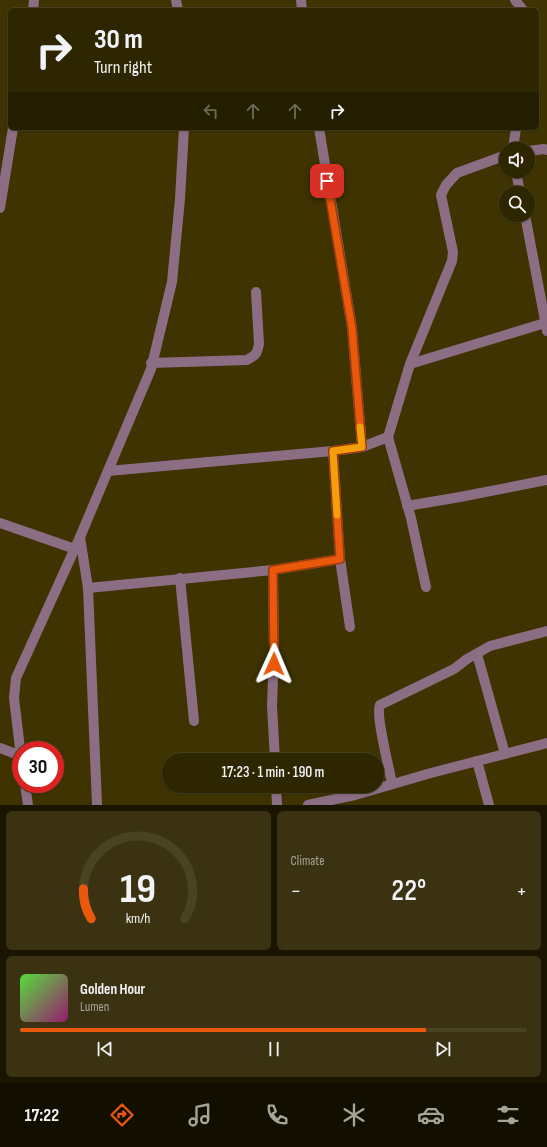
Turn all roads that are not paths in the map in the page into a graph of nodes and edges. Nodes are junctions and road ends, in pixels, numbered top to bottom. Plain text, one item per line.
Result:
1 (515, 0) edge
2 (521, 8) edge
3 (13, 130) edge
4 (184, 130) edge
5 (319, 130) edge
6 (516, 130) edge
7 (514, 142) edge
8 (535, 150) edge
9 (547, 150) edge
10 (499, 158) edge
11 (1, 193) edge
12 (0, 208) edge
13 (526, 222) edge
14 (256, 292) dead end
15 (546, 327) edge
16 (152, 363) junction
17 (410, 364) junction
18 (388, 438) junction
19 (362, 447) junction
20 (333, 451) junction
21 (108, 471) junction
22 (547, 480) edge
23 (407, 506) junction
24 (0, 523) edge
25 (80, 538) junction
26 (75, 550) junction
27 (340, 559) junction
28 (273, 570) junction
29 (180, 578) junction
30 (426, 587) dead end
31 (88, 588) junction
32 (350, 627) dead end
33 (547, 631) edge
34 (476, 654) junction
35 (194, 721) dead end
36 (19, 741) edge
37 (547, 743) edge
38 (0, 748) edge
39 (12, 753) edge
40 (275, 753) edge
41 (505, 754) junction
42 (478, 761) junction
43 (392, 784) junction
44 (26, 793) edge
45 (276, 793) edge
46 (28, 805) edge
47 (97, 805) edge
48 (277, 805) edge
49 (308, 805) edge
50 (488, 805) edge

1 - 2 street
3 - 11 street
4 - 16 street
5 - 19 street
6 - 7 street
8 - 9 street
10 - 17 street
11 - 12 street
13 - 15 street
14 - 16 street
15 - 17 street
16 - 21 street
17 - 18 street
18 - 19 street
18 - 23 street
19 - 20 street
20 - 21 street
20 - 27 street
21 - 25 street
22 - 23 street
23 - 30 street
24 - 26 street
25 - 26 street
25 - 31 street
26 - 36 street
27 - 28 street
27 - 32 street
28 - 29 street
28 - 40 street
29 - 31 street
29 - 35 street
31 - 47 street
33 - 34 street
34 - 41 street
34 - 43 street
37 - 41 street
38 - 39 street
41 - 42 street
42 - 43 street
42 - 50 street
43 - 49 street
44 - 46 street
45 - 48 street

